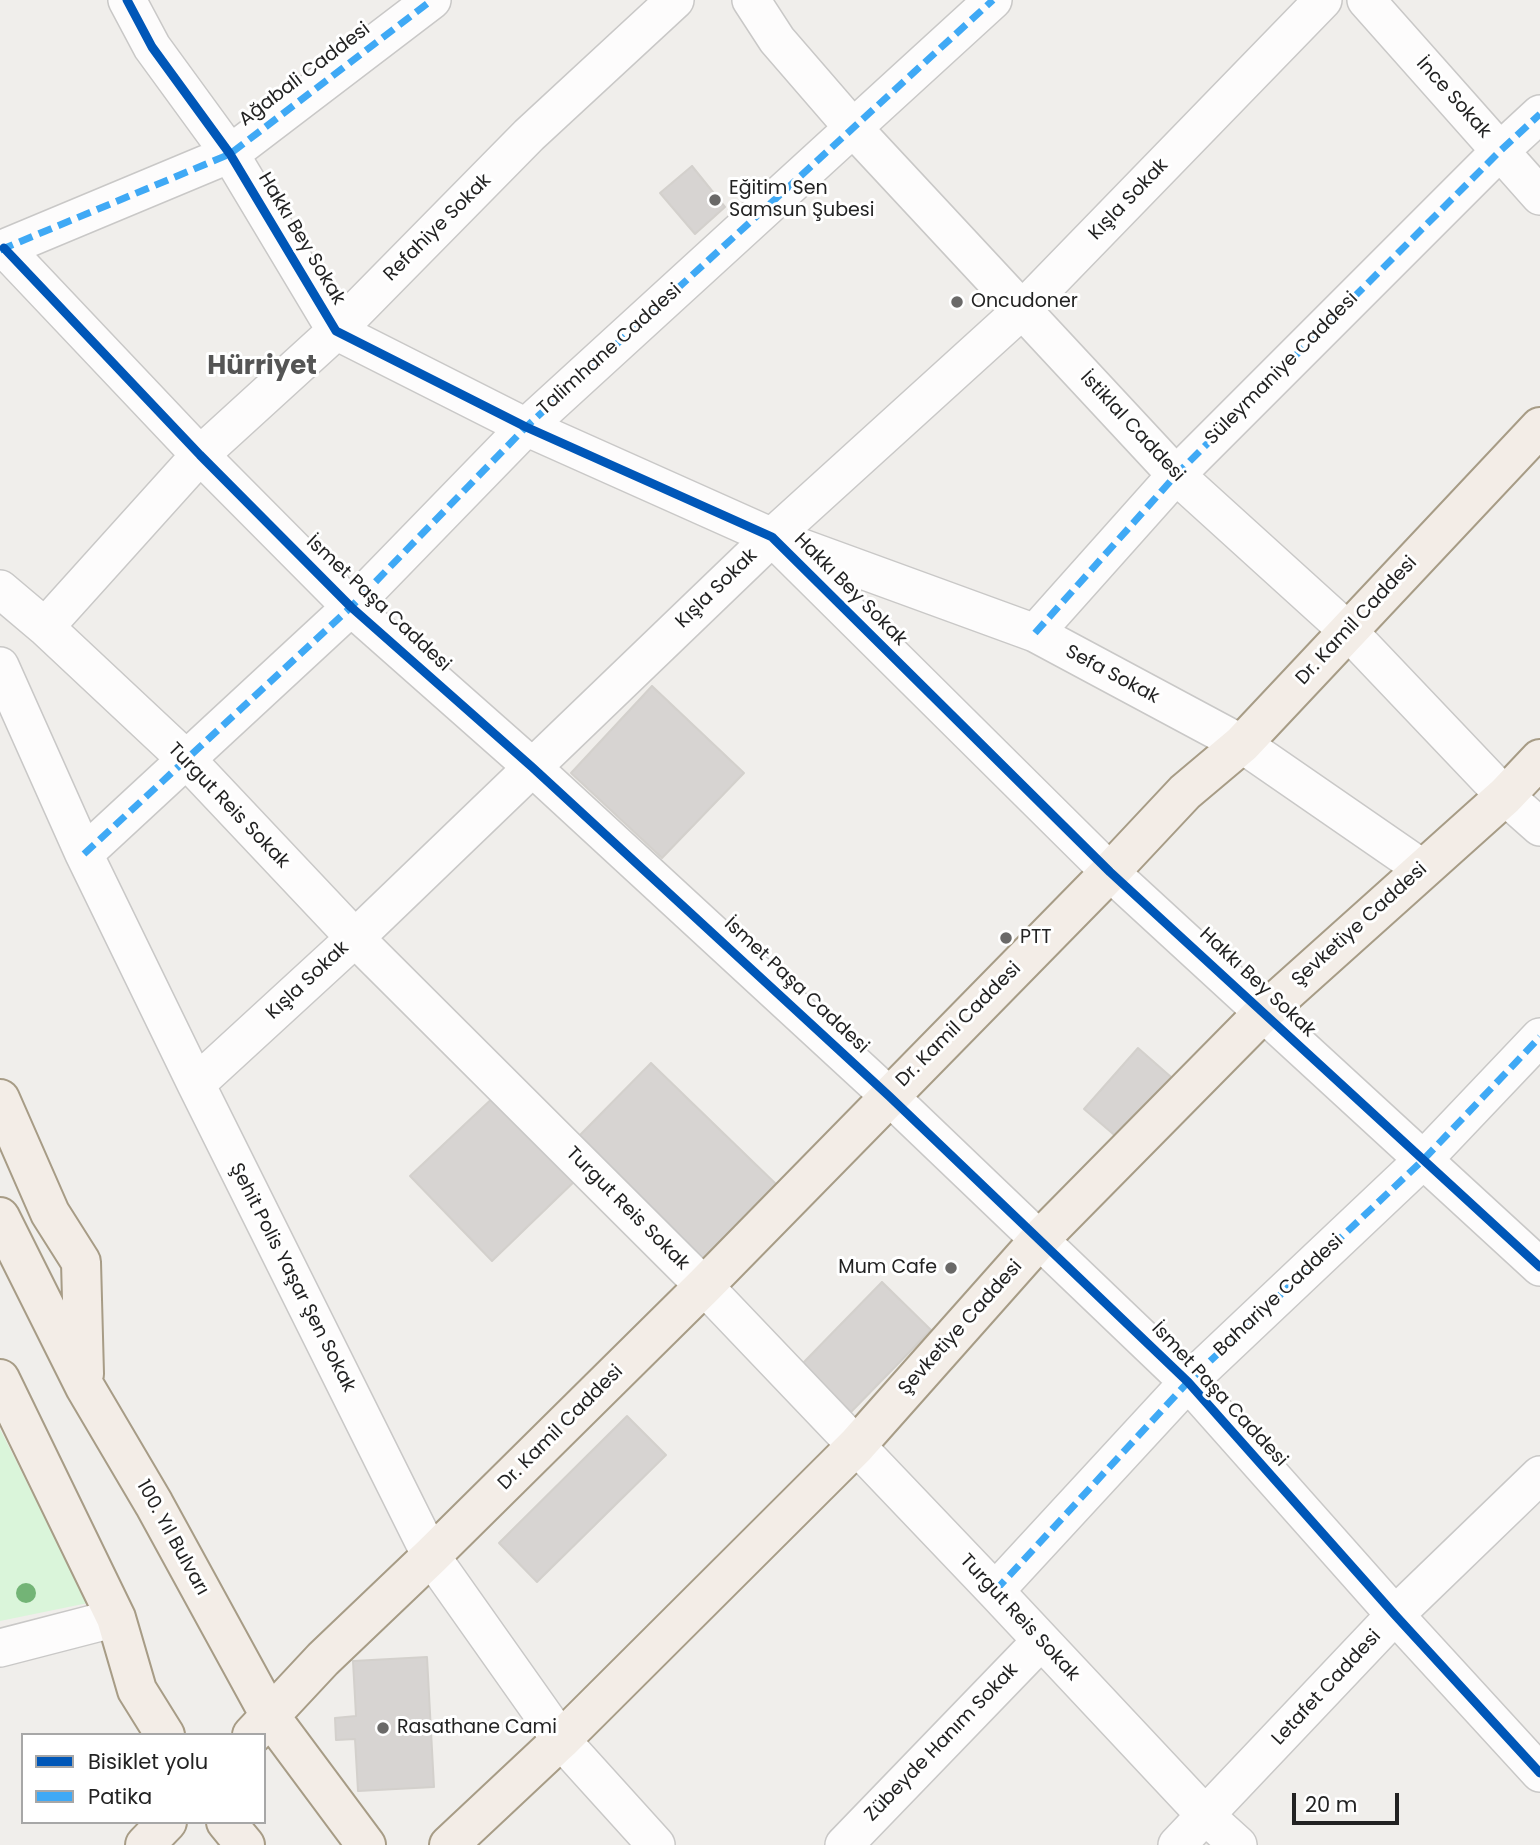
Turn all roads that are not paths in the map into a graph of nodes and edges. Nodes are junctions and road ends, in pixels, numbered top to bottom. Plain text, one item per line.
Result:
1 (127, 0) edge
2 (432, 0) edge
3 (676, 0) edge
4 (751, 0) edge
5 (993, 0) edge
6 (1323, 0) edge
7 (1366, 0) edge
8 (1540, 114) edge
9 (854, 129) junction
10 (1500, 151) junction
11 (230, 154) junction
12 (1540, 196) edge
13 (2, 249) edge
14 (1022, 310) junction
15 (336, 331) junction
16 (526, 427) junction
17 (1540, 427) edge
18 (200, 455) junction
19 (1176, 475) junction
20 (772, 537) junction
21 (0, 589) edge
22 (351, 607) junction
23 (45, 627) junction
24 (1348, 631) junction
25 (1035, 633) junction
26 (0, 666) edge
27 (1242, 744) junction
28 (1540, 759) edge
29 (187, 760) junction
30 (532, 767) junction
31 (1505, 796) junction
32 (1540, 827) edge
33 (84, 854) junction
34 (1423, 869) junction
35 (1110, 872) junction
36 (355, 938) junction
37 (1263, 1013) junction
38 (1540, 1037) edge
39 (196, 1084) junction
40 (889, 1096) junction
41 (0, 1099) edge
42 (1424, 1159) junction
43 (0, 1217) edge
44 (1039, 1240) junction
45 (1540, 1267) edge
46 (704, 1286) junction
47 (0, 1379) edge
48 (1188, 1382) junction
49 (85, 1387) junction
50 (856, 1446) junction
51 (1540, 1475) edge
52 (431, 1556) junction
53 (995, 1591) junction
54 (1395, 1615) junction
55 (116, 1618) junction
56 (1041, 1641) junction
57 (0, 1648) edge
58 (261, 1725) edge
59 (164, 1733) edge
60 (561, 1740) junction
61 (1540, 1773) edge
62 (1206, 1816) junction
63 (165, 1824) edge
64 (228, 1824) edge
65 (145, 1845) edge
66 (244, 1845) edge
67 (366, 1845) edge
68 (449, 1845) edge
69 (656, 1845) edge
70 (844, 1845) edge
71 (1177, 1845) edge
72 (1238, 1845) edge

1 - 11 street, Hakkı Bey Sokak
2 - 11 street, Ağabali Caddesi
3 - 15 street, Refahiye Sokak
4 - 9 street, İstiklal Caddesi
5 - 9 street, Talimhane Caddesi
6 - 14 street, Kışla Sokak
7 - 10 street, İnce Sokak
8 - 10 street, Süleymaniye Caddesi
9 - 14 street, İstiklal Caddesi
9 - 16 street, Talimhane Caddesi
10 - 12 street, İnce Sokak
10 - 19 street, Süleymaniye Caddesi
11 - 13 street, Ağabali Caddesi
11 - 15 street, Hakkı Bey Sokak
13 - 18 street, İsmet Paşa Caddesi
14 - 19 street, İstiklal Caddesi
14 - 20 street, Kışla Sokak
15 - 16 street, Hakkı Bey Sokak
15 - 18 street, Refahiye Sokak
16 - 20 street, Hakkı Bey Sokak
16 - 22 street, Talimhane Caddesi
17 - 24 main road, Dr. Kamil Caddesi
18 - 22 street, İsmet Paşa Caddesi
18 - 23 street, Refahiye Sokak
19 - 24 street, İstiklal Caddesi
19 - 25 street, Süleymaniye Caddesi
20 - 25 street, Sefa Sokak
20 - 30 street, Kışla Sokak
20 - 35 street, Hakkı Bey Sokak
21 - 23 street, Turgut Reis Sokak
22 - 29 street, Talimhane Caddesi
22 - 30 street, İsmet Paşa Caddesi
23 - 29 street, Turgut Reis Sokak
24 - 27 main road, Dr. Kamil Caddesi
24 - 31 street, İstiklal Caddesi
25 - 27 street, Sefa Sokak
26 - 33 street, Şehit Polis Yaşar Şen Sokak
27 - 34 street, Sefa Sokak
27 - 35 main road, Dr. Kamil Caddesi
28 - 31 main road, Şevketiye Caddesi
29 - 33 street, Talimhane Caddesi
29 - 36 street, Turgut Reis Sokak
30 - 36 street, Kışla Sokak
30 - 40 street, İsmet Paşa Caddesi
31 - 32 street, İstiklal Caddesi
31 - 34 main road, Şevketiye Caddesi
33 - 39 street, Şehit Polis Yaşar Şen Sokak
34 - 37 main road, Şevketiye Caddesi
35 - 37 street, Hakkı Bey Sokak
35 - 40 main road, Dr. Kamil Caddesi
36 - 39 street, Kışla Sokak
36 - 46 street, Turgut Reis Sokak
37 - 42 street, Hakkı Bey Sokak
37 - 44 main road, Şevketiye Caddesi
38 - 42 street, Bahariye Caddesi
39 - 52 street, Şehit Polis Yaşar Şen Sokak
40 - 44 street, İsmet Paşa Caddesi
40 - 46 main road, Dr. Kamil Caddesi
41 - 49 main road
42 - 45 street, Hakkı Bey Sokak
42 - 48 street, Bahariye Caddesi
43 - 49 main road, 100. Yıl Bulvarı
44 - 48 street, İsmet Paşa Caddesi
44 - 50 main road, Şevketiye Caddesi
46 - 50 street, Turgut Reis Sokak
46 - 52 main road, Dr. Kamil Caddesi
47 - 55 main road
48 - 53 street, Bahariye Caddesi
48 - 54 street, İsmet Paşa Caddesi
49 - 58 main road, 100. Yıl Bulvarı
50 - 53 street, Turgut Reis Sokak
50 - 60 main road, Şevketiye Caddesi
51 - 54 street, Letafet Caddesi
52 - 58 main road, Dr. Kamil Caddesi
52 - 60 street, Şehit Polis Yaşar Şen Sokak
53 - 56 street, Turgut Reis Sokak
54 - 61 street, İsmet Paşa Caddesi
54 - 62 street, Letafet Caddesi
55 - 57 street
55 - 59 main road
56 - 62 street, Turgut Reis Sokak
56 - 70 street, Zübeyde Hanım Sokak
58 - 67 main road, 100. Yıl Bulvarı
60 - 68 main road, Şevketiye Caddesi
60 - 69 street, Şehit Polis Yaşar Şen Sokak
62 - 71 street, Letafet Caddesi
62 - 72 street, Turgut Reis Sokak
63 - 65 main road
64 - 66 main road

